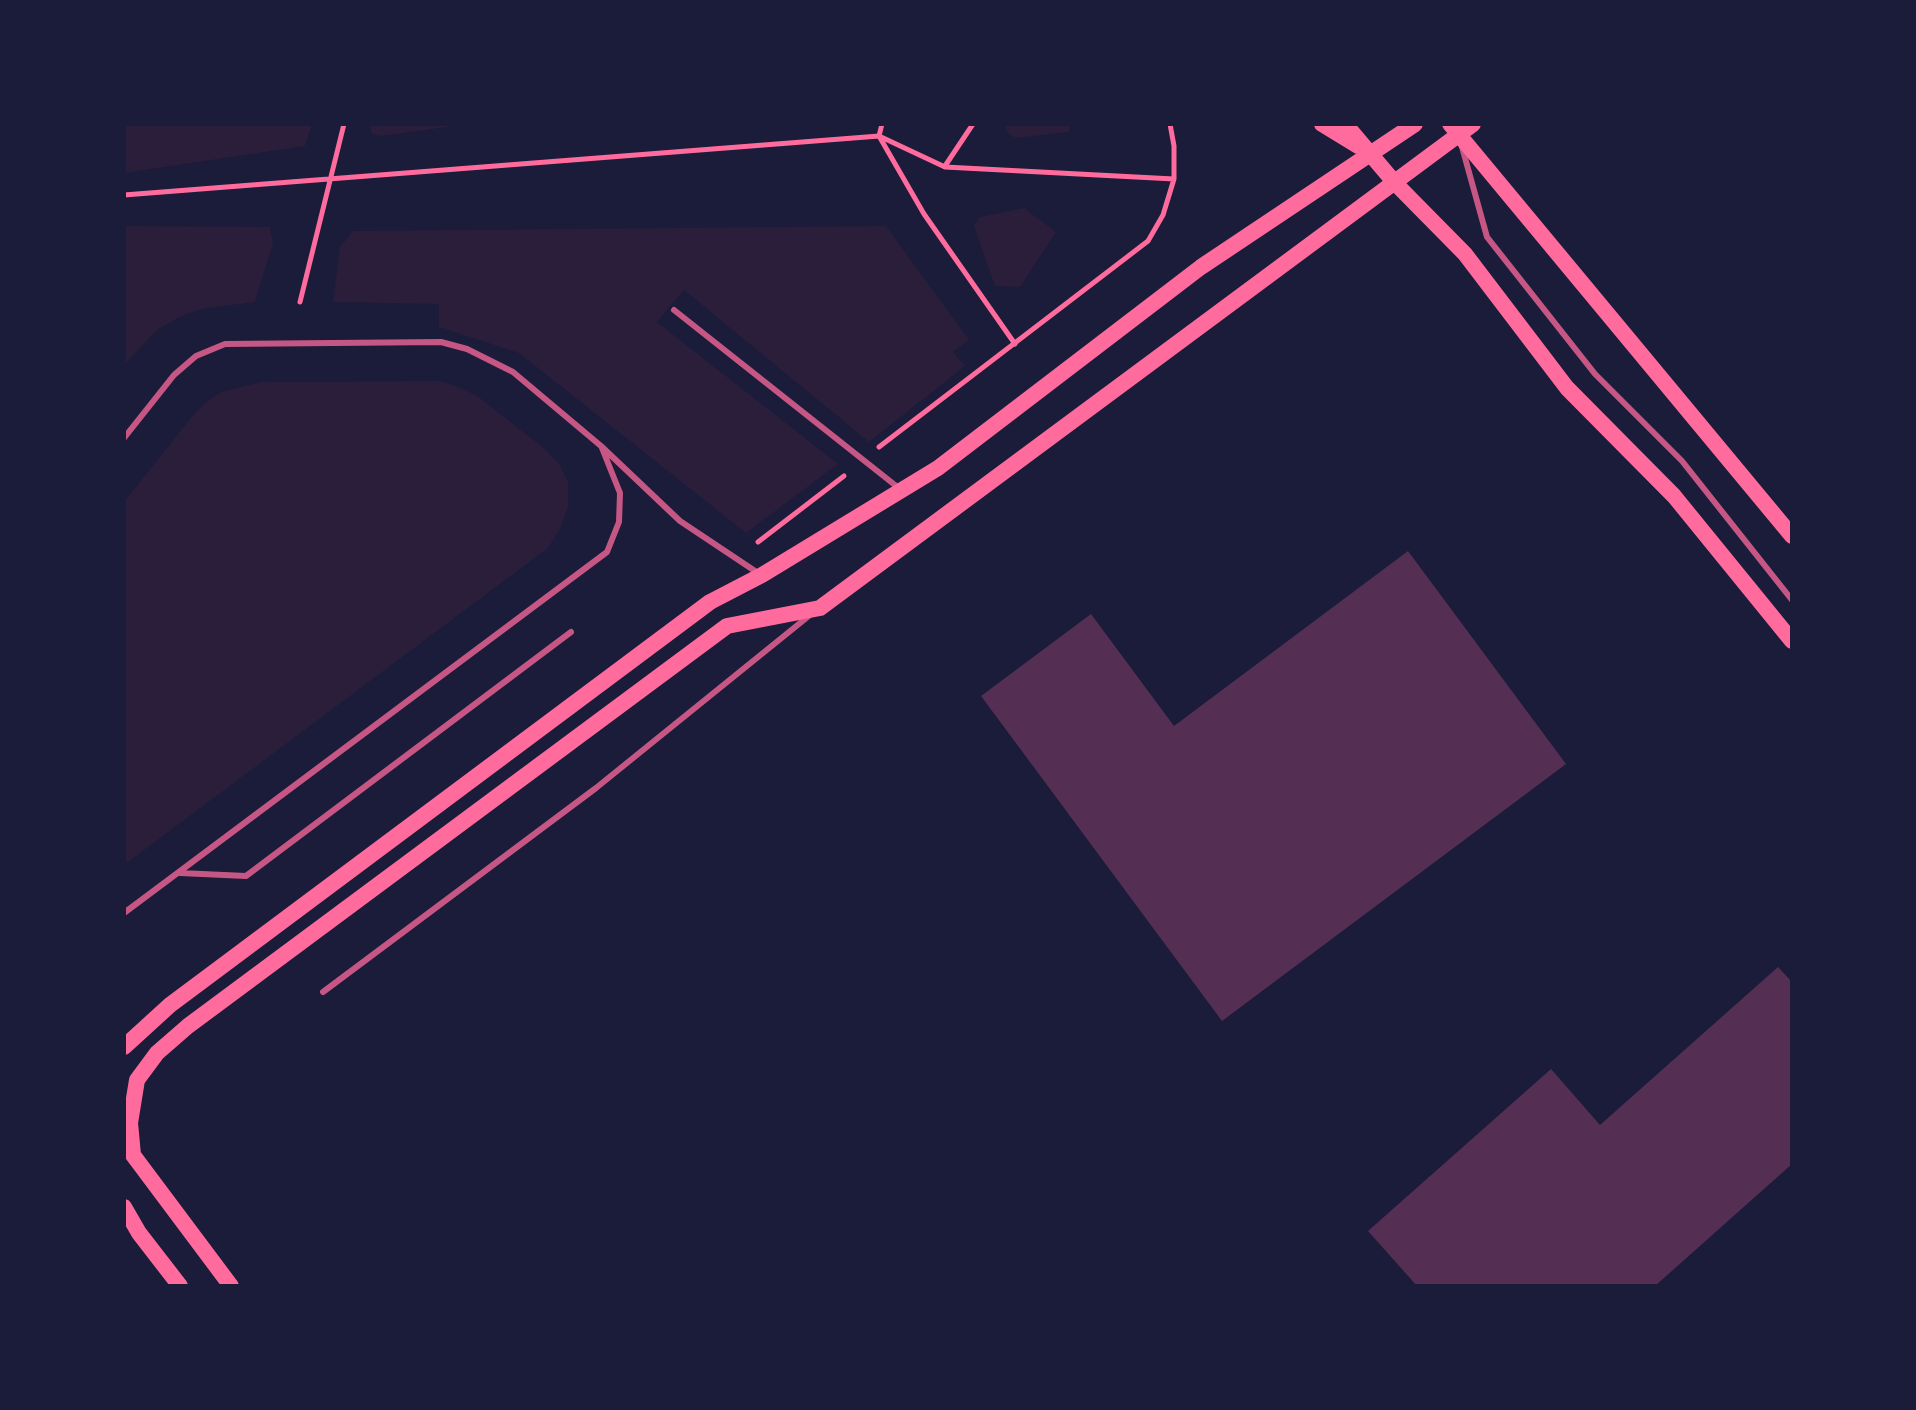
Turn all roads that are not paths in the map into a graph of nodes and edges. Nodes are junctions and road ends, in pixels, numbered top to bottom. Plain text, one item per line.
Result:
1 (1322, 124) edge
2 (1345, 124) edge
3 (1415, 124) edge
4 (1473, 124) edge
5 (1454, 130) edge
6 (1370, 153) junction
7 (1395, 183) junction
8 (674, 310) dead end
9 (124, 438) edge
10 (601, 446) junction
11 (903, 492) junction
12 (1792, 536) edge
13 (762, 575) junction
14 (1792, 600) edge
15 (820, 608) junction
16 (571, 632) dead end
17 (1792, 641) edge
18 (179, 873) junction
19 (124, 913) edge
20 (323, 992) dead end
21 (124, 1047) edge
22 (131, 1080) edge
23 (124, 1207) edge
24 (180, 1286) edge
25 (231, 1286) edge

1 - 6 main road
2 - 6 main road
3 - 6 main road
4 - 5 main road
5 - 7 main road
5 - 12 main road
5 - 14 lane
6 - 7 main road
6 - 11 main road
7 - 15 main road
7 - 17 main road
8 - 11 lane
9 - 10 lane
10 - 13 lane
10 - 18 lane
11 - 13 main road
13 - 21 main road
15 - 20 lane
15 - 22 main road
16 - 18 lane
18 - 19 lane
22 - 25 main road
23 - 24 main road

